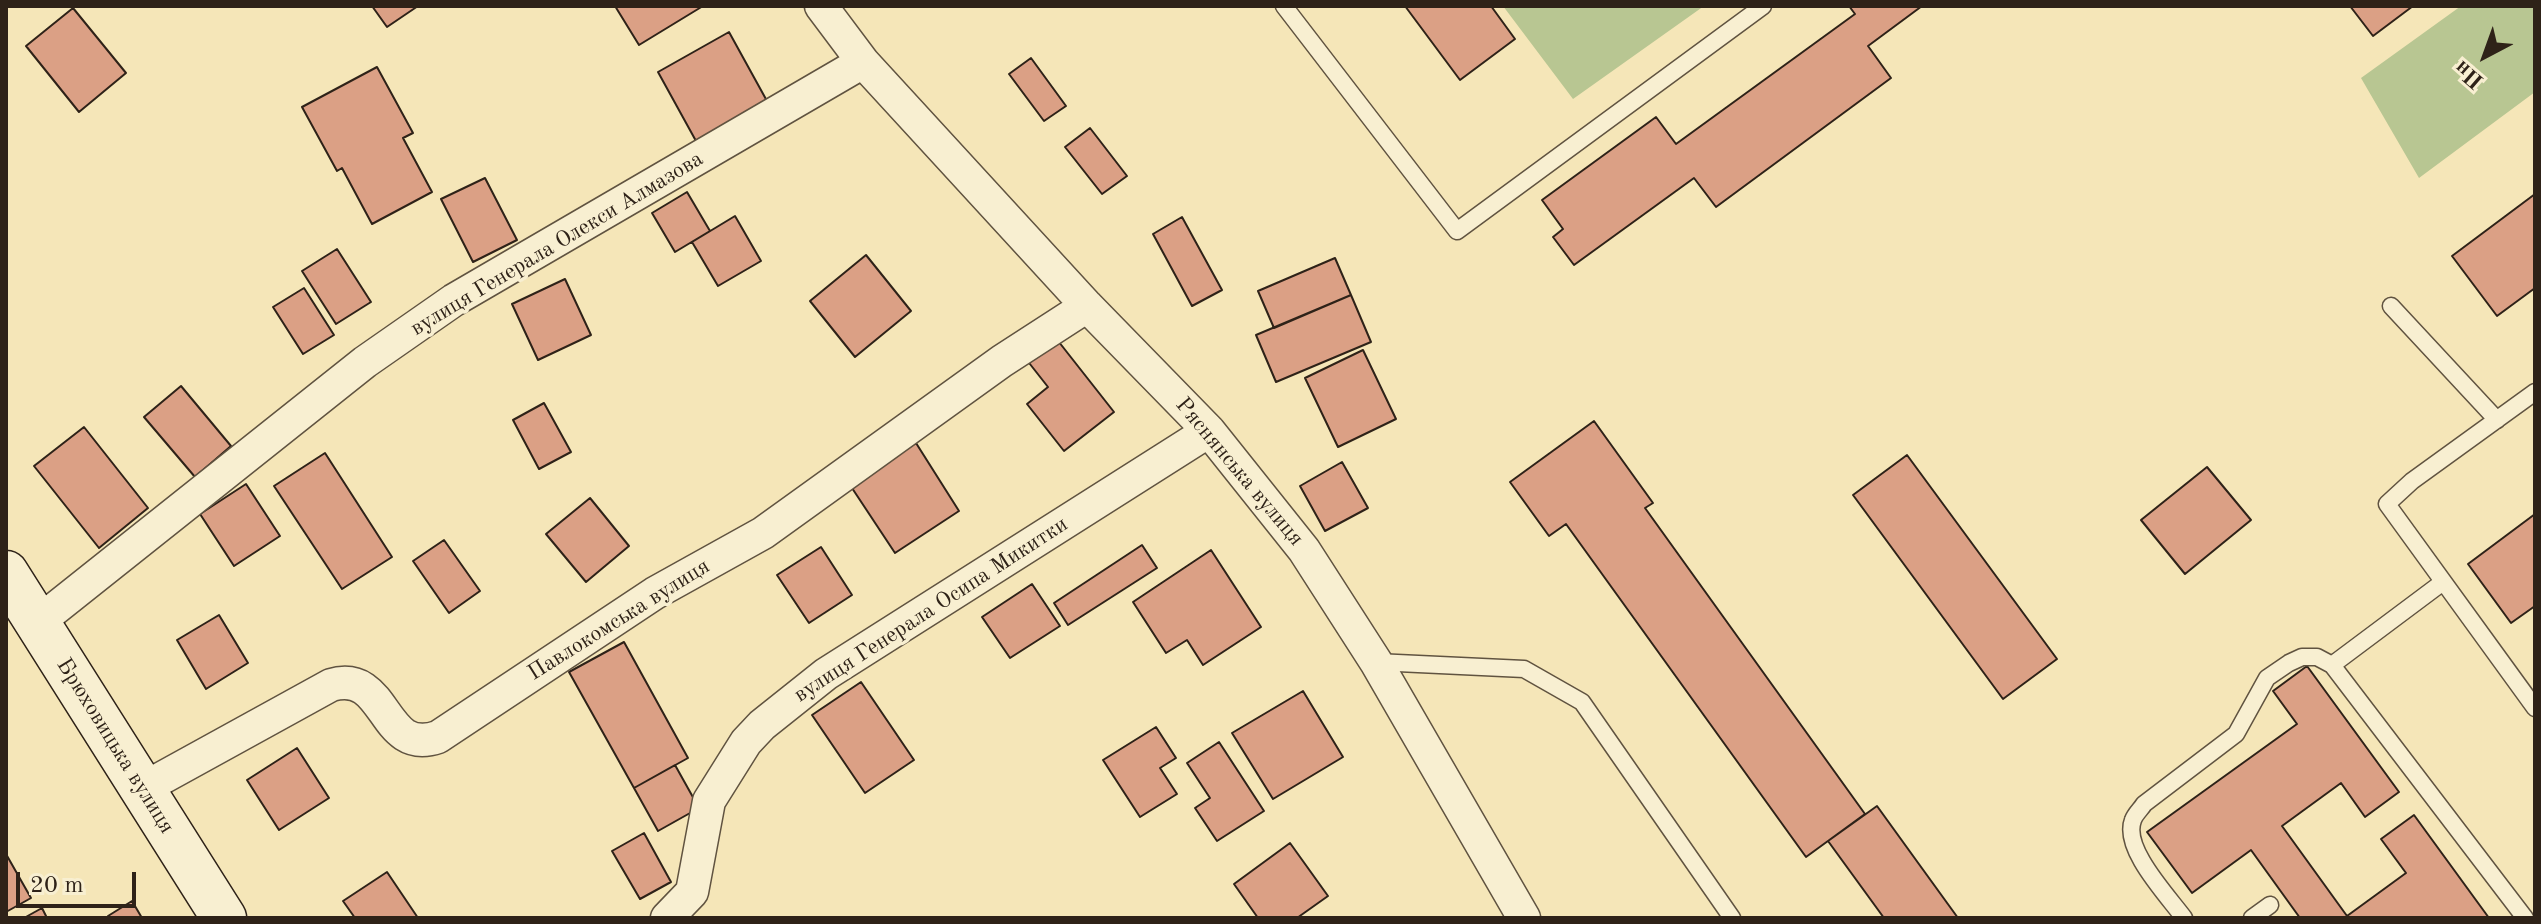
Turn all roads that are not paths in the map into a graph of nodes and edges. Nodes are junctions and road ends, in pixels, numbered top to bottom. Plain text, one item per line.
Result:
1 (821, 6) edge
2 (1284, 6) edge
3 (1763, 6) edge
4 (863, 62) junction
5 (1087, 306) junction
6 (2391, 306) dead end
7 (2535, 392) edge
8 (2497, 420) junction
9 (1209, 431) junction
10 (6, 573) edge
11 (2443, 582) junction
12 (37, 623) junction
13 (1376, 662) junction
14 (2332, 665) junction
15 (2530, 690) edge
16 (2535, 708) edge
17 (142, 789) junction
18 (2270, 905) dead end
19 (224, 918) edge
20 (667, 918) edge
21 (1524, 918) edge
22 (1732, 918) edge
23 (2184, 918) edge
24 (2252, 918) edge
25 (2525, 918) edge

1 - 4 street, Ряснянська вулиця
2 - 3 lane
4 - 5 street, Ряснянська вулиця
4 - 12 street, вулиця Генерала Олекси Алмазова
5 - 9 street, Ряснянська вулиця
5 - 17 street, Павлокомська вулиця
6 - 8 lane
7 - 8 lane
8 - 11 lane
9 - 13 street, Ряснянська вулиця
9 - 20 street, вулиця Генерала Осипа Микитки
10 - 12 main road, Брюховицька вулиця
11 - 14 lane
11 - 15 lane
12 - 17 main road, Брюховицька вулиця
13 - 21 street, Ряснянська вулиця
13 - 22 lane
14 - 23 lane
14 - 25 lane
15 - 16 lane
17 - 19 main road, Брюховицька вулиця
18 - 24 lane

